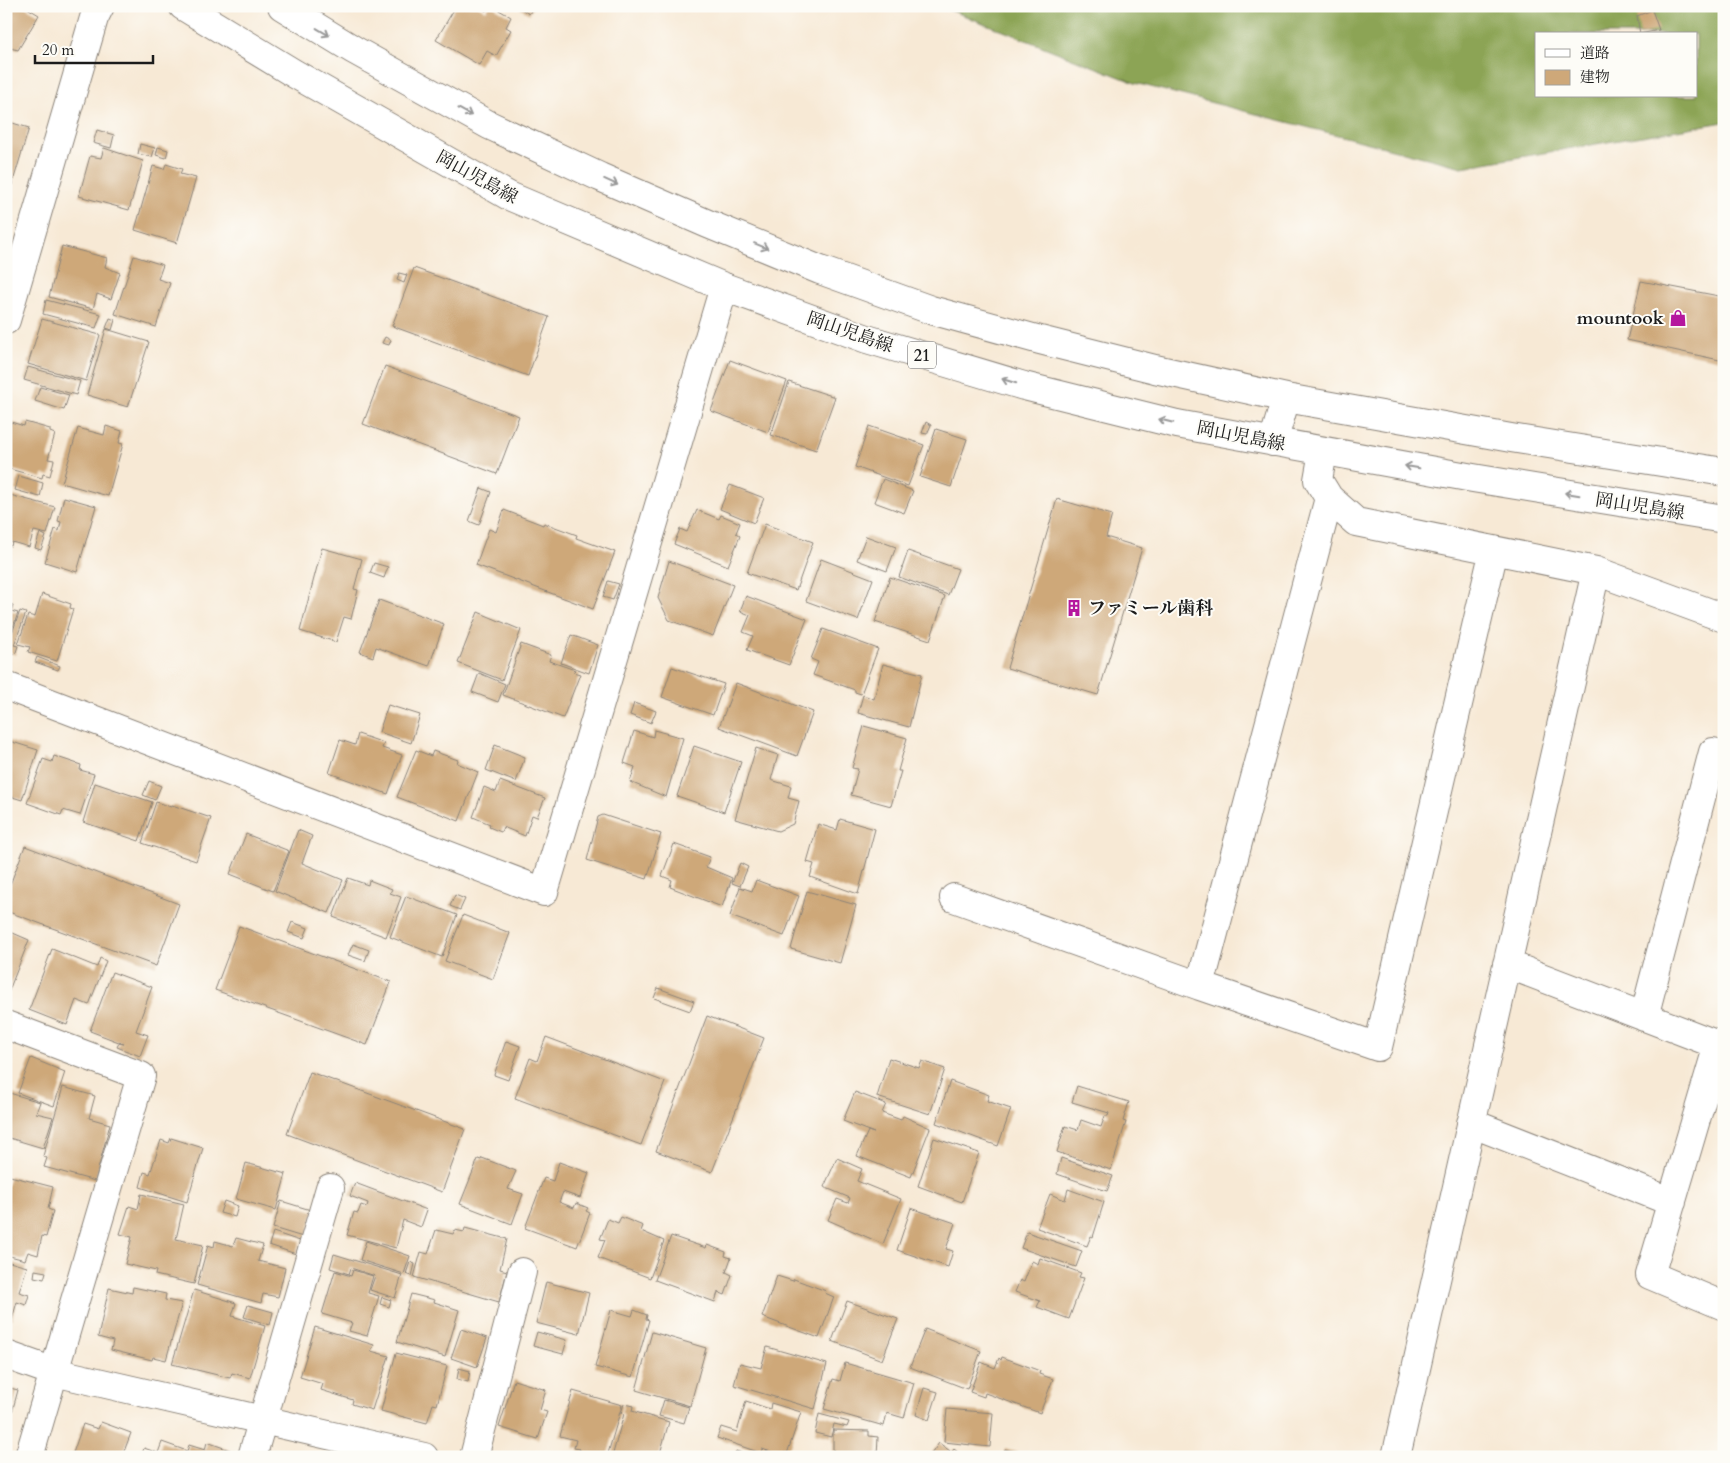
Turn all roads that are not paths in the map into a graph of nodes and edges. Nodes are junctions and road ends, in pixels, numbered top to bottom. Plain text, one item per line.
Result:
1 (100, 6) edge
2 (183, 6) edge
3 (282, 6) edge
4 (724, 288) junction
5 (6, 320) edge
6 (1286, 398) junction
7 (1273, 442) junction
8 (1323, 452) junction
9 (1724, 472) edge
10 (1329, 498) junction
11 (1724, 520) edge
12 (1494, 550) junction
13 (1596, 571) junction
14 (1724, 618) edge
15 (6, 686) edge
16 (1724, 756) edge
17 (954, 898) dead end
18 (1507, 964) junction
19 (1200, 986) junction
20 (1644, 1017) junction
21 (6, 1025) edge
22 (1721, 1046) edge
23 (1472, 1123) junction
24 (330, 1188) dead end
25 (1672, 1202) junction
26 (522, 1272) dead end
27 (1724, 1306) edge
28 (6, 1354) edge
29 (54, 1372) junction
30 (263, 1420) junction
31 (29, 1457) edge
32 (252, 1457) edge
33 (424, 1457) edge
34 (474, 1457) edge
35 (1396, 1457) edge

1 - 5 street
2 - 4 street, 岡山児島線 / 21
3 -> 6 street
7 -> 4 street, 岡山児島線 / 21
4 - 15 street
6 - 7 street
6 - 9 street
7 - 8 street, 岡山児島線 / 21
8 - 10 street
11 -> 8 street, 岡山児島線 / 21
10 - 12 street
10 - 19 street
12 - 13 street
12 - 19 street
13 - 14 street
13 - 18 street
16 - 20 street
17 - 19 street
18 - 20 street
18 - 23 street
20 - 22 street
21 - 29 street
22 - 25 street
23 - 25 street
23 - 35 street
24 - 30 street
25 - 27 street
26 - 34 street
28 - 29 street
29 - 30 street
29 - 31 street
30 - 32 street
30 - 33 street

